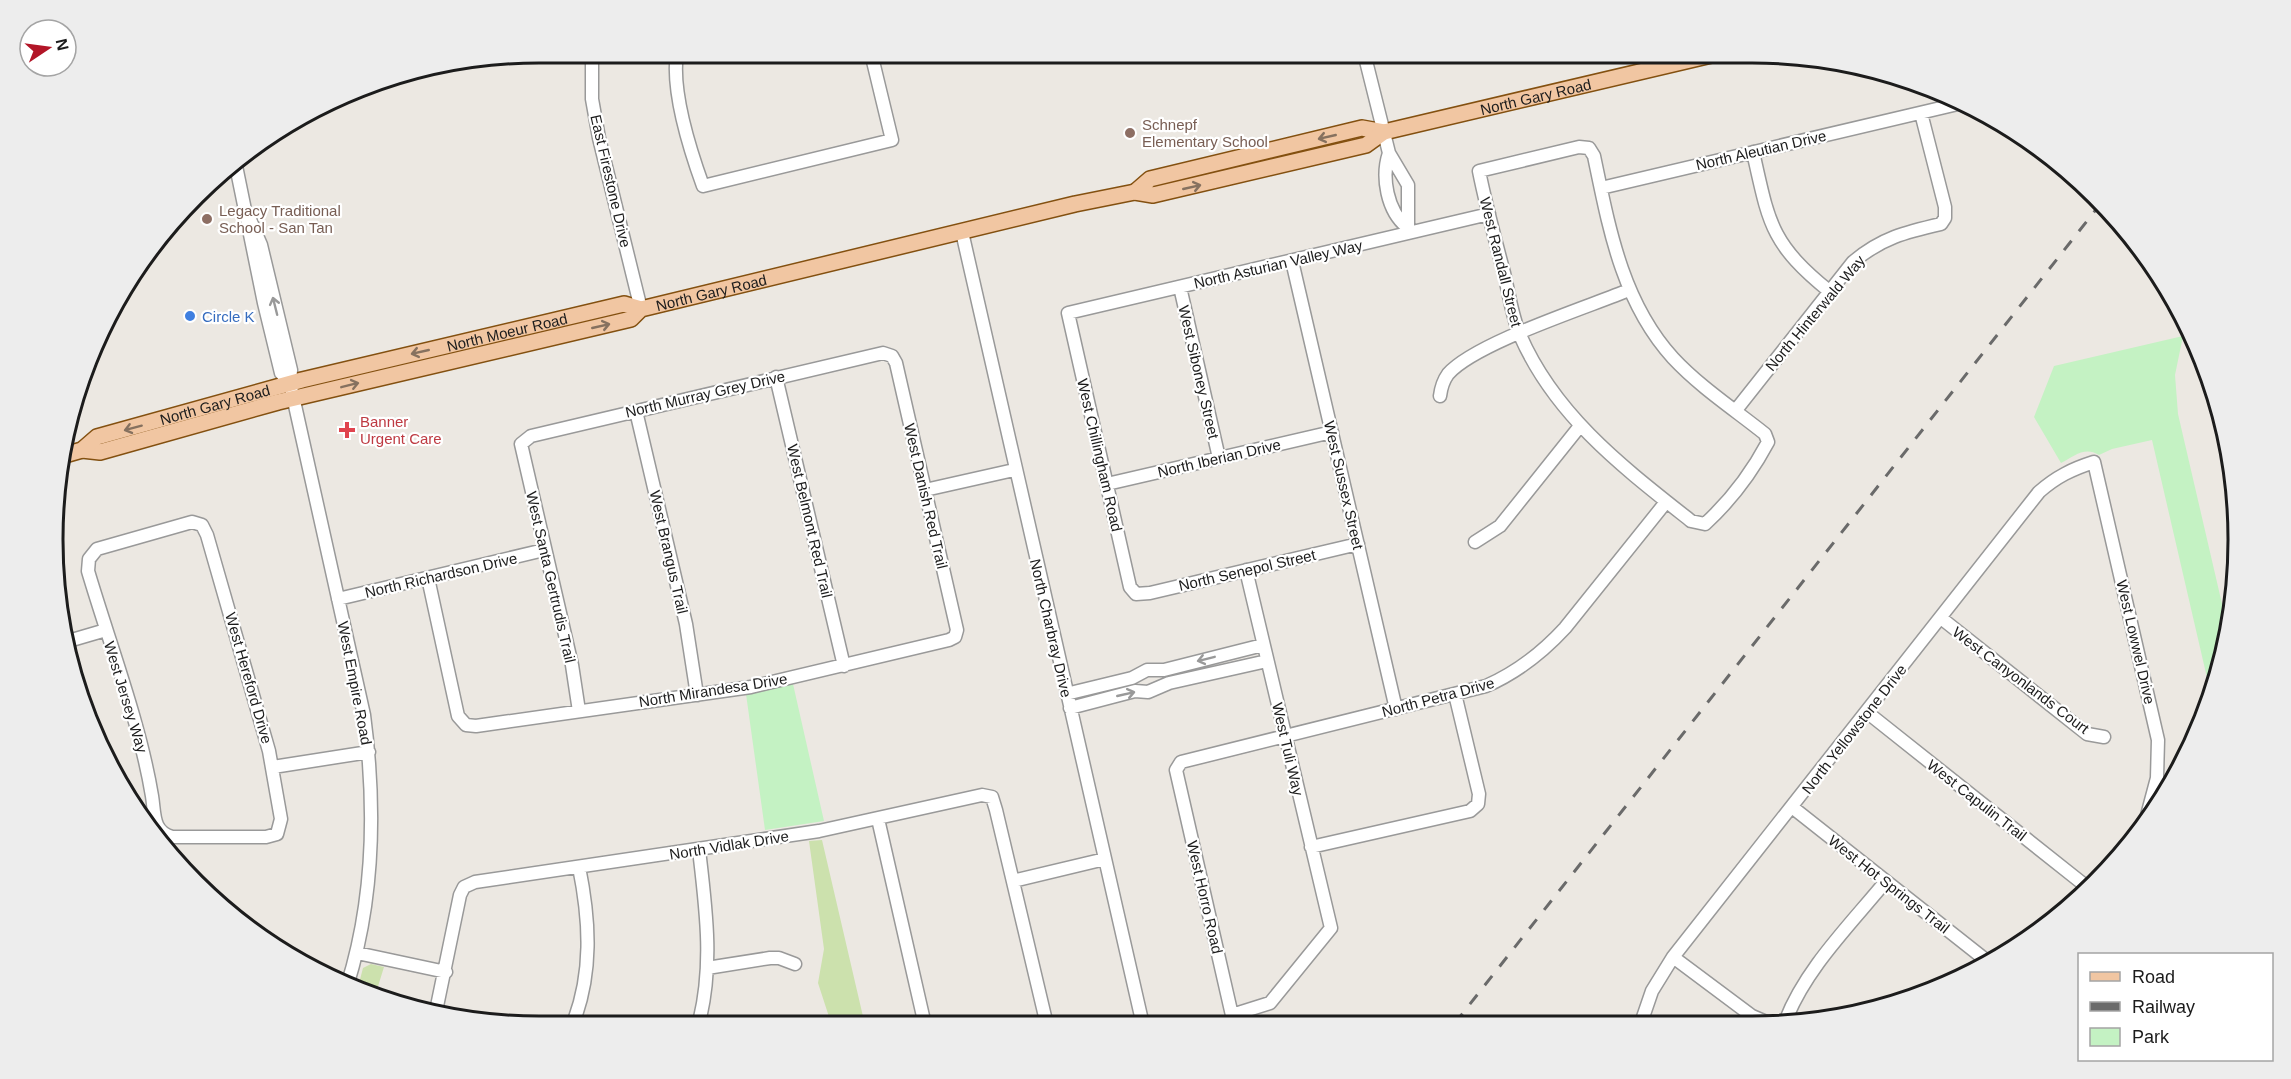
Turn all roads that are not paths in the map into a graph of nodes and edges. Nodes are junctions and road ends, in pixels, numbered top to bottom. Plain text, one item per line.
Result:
1 (592, 63) edge
2 (678, 63) edge
3 (874, 63) edge
4 (1367, 63) edge
5 (1674, 63) edge
6 (1949, 106) edge
7 (1921, 113) junction
8 (1384, 132) junction
9 (1753, 152) junction
10 (1389, 153) junction
11 (237, 171) edge
12 (1601, 188) junction
13 (1407, 194) junction
14 (1390, 197) junction
15 (1489, 214) junction
16 (1407, 230) junction
17 (962, 232) junction
18 (1292, 261) junction
19 (1180, 287) junction
20 (1629, 290) junction
21 (1829, 291) junction
22 (641, 309) junction
23 (1068, 313) joint
24 (1520, 334) junction
25 (892, 356) joint
26 (374, 362) joint
27 (776, 377) junction
28 (292, 391) junction
29 (1440, 396) dead end
30 (1736, 410) junction
31 (636, 411) junction
32 (1580, 426) junction
33 (1332, 432) junction
34 (521, 444) joint
35 (71, 453) edge
36 (1219, 458) junction
37 (2094, 462) joint
38 (1014, 470) junction
39 (1107, 484) junction
40 (925, 490) junction
41 (1666, 501) junction
42 (202, 525) joint
43 (1475, 542) dead end
44 (1358, 544) junction
45 (544, 550) junction
46 (1246, 570) junction
47 (428, 578) junction
48 (1136, 594) joint
49 (338, 599) junction
50 (1941, 618) junction
51 (106, 630) junction
52 (955, 637) joint
53 (74, 639) edge
54 (1263, 645) junction
55 (1267, 661) junction
56 (844, 666) junction
57 (1156, 669) junction
58 (1162, 687) junction
59 (1066, 694) junction
60 (1455, 694) junction
61 (697, 695) junction
62 (1070, 708) junction
63 (1396, 709) junction
64 (579, 711) junction
65 (1868, 713) junction
66 (1284, 736) junction
67 (2104, 737) dead end
68 (369, 752) junction
69 (273, 767) junction
70 (1176, 770) joint
71 (2152, 798) edge
72 (1792, 807) junction
73 (878, 819) junction
74 (156, 822) edge
75 (277, 834) joint
76 (165, 835) edge
77 (1311, 848) junction
78 (699, 850) junction
79 (1105, 859) junction
80 (579, 867) junction
81 (1013, 881) junction
82 (1886, 882) junction
83 (2081, 883) edge
84 (357, 953) junction
85 (1982, 956) edge
86 (1673, 957) junction
87 (795, 964) dead end
88 (707, 968) junction
89 (446, 972) junction
90 (350, 977) edge
91 (438, 1005) edge
92 (1788, 1015) edge
93 (575, 1016) edge
94 (700, 1016) edge
95 (923, 1016) edge
96 (1045, 1016) edge
97 (1141, 1016) edge
98 (1232, 1016) edge
99 (1242, 1016) edge
100 (1643, 1016) edge
101 (1752, 1016) edge

1 - 22 street, East Firestone Drive
2 - 3 street
4 - 8 street
5 - 8 main road, North Gary Road
6 - 7 street, North Aleutian Drive
7 - 9 street, North Aleutian Drive
7 - 21 street, North Hinterwald Way
8 - 10 street
8 - 17 main road, North Gary Road
9 - 12 street, North Aleutian Drive
9 - 21 street
10 - 13 street
10 - 14 street
11 - 28 street, West Empire Road
12 - 15 street, West Randall Street
12 - 20 street
13 - 14 street
13 - 16 street
14 - 16 street
15 - 16 street, North Asturian Valley Way
15 - 24 street, West Randall Street
16 - 18 street, North Asturian Valley Way
17 - 22 main road, North Gary Road
17 - 38 street, North Charbray Drive
18 - 19 street, North Asturian Valley Way
18 - 33 street, West Sussex Street
19 - 23 street, North Asturian Valley Way
19 - 36 street, West Siboney Street
20 - 24 street
20 - 30 street
21 - 30 street, North Hinterwald Way
22 -> 26 main road, North Moeur Road
28 -> 22 main road, North Gary Road
23 - 39 street, West Chillingham Road
24 - 29 street
24 - 32 street, West Randall Street
25 - 27 street, North Murray Grey Drive
25 - 40 street, West Danish Red Trail
26 - 28 main road, North Gary Road
27 - 31 street, North Murray Grey Drive
27 - 56 street, West Belmont Red Trail
28 - 35 main road, North Gary Road
28 - 49 street, West Empire Road
30 - 41 street, West Randall Street
31 - 34 street, North Murray Grey Drive
31 - 61 street, West Brangus Trail
32 - 41 street, West Randall Street
32 - 43 street
33 - 36 street, North Iberian Drive
33 - 44 street, West Sussex Street
34 - 45 street, West Santa Gertrudis Trail
36 - 39 street, North Iberian Drive
37 - 50 street, North Yellowstone Drive
37 - 71 street, West Lowwel Drive
38 - 40 street
38 - 59 street, North Charbray Drive
39 - 48 street, West Chillingham Road
40 - 52 street, West Danish Red Trail
41 - 60 street, North Petra Drive
42 - 51 street, West Jersey Way
42 - 69 street, West Hereford Drive
44 - 46 street, North Senepol Street
44 - 63 street, West Sussex Street
45 - 47 street, North Richardson Drive
45 - 64 street, West Santa Gertrudis Trail
46 - 48 street, North Senepol Street
46 - 54 street, West Tuli Way
47 - 49 street, North Richardson Drive
47 - 64 street, North Mirandesa Drive
49 - 68 street, West Empire Road
50 - 65 street, North Yellowstone Drive
50 - 67 street, West Canyonlands Court
51 - 53 street
51 - 74 street, West Jersey Way
52 - 56 street, North Mirandesa Drive
54 - 55 street, West Tuli Way
54 -> 57 street
55 - 58 street
55 - 66 street, West Tuli Way
56 - 61 street, North Mirandesa Drive
57 - 58 street
57 - 59 street
62 -> 58 street
59 - 62 street, North Charbray Drive
60 - 63 street, North Petra Drive
60 - 77 street
61 - 64 street, North Mirandesa Drive
62 - 79 street, North Charbray Drive
63 - 66 street, North Petra Drive
65 - 72 street, North Yellowstone Drive
65 - 83 street, West Capulin Trail
66 - 70 street, North Petra Drive
66 - 77 street, West Tuli Way
68 - 69 street
68 - 84 street, West Empire Road
69 - 75 street, West Hereford Drive
70 - 98 street, West Horro Road
72 - 82 street, West Hot Springs Trail
72 - 86 street, North Yellowstone Drive
73 - 78 street, North Vidlak Drive
73 - 81 street, North Vidlak Drive
73 - 95 street
75 - 76 street, West Jersey Way
77 - 99 street, West Tuli Way
78 - 80 street, North Vidlak Drive
78 - 88 street
79 - 81 street
79 - 97 street, North Charbray Drive
80 - 89 street, North Vidlak Drive
80 - 93 street
81 - 96 street
82 - 85 street, West Hot Springs Trail
82 - 92 street
84 - 89 street
84 - 90 street, West Empire Road
86 - 100 street, North Yellowstone Drive
86 - 101 street
87 - 88 street
88 - 94 street
89 - 91 street

